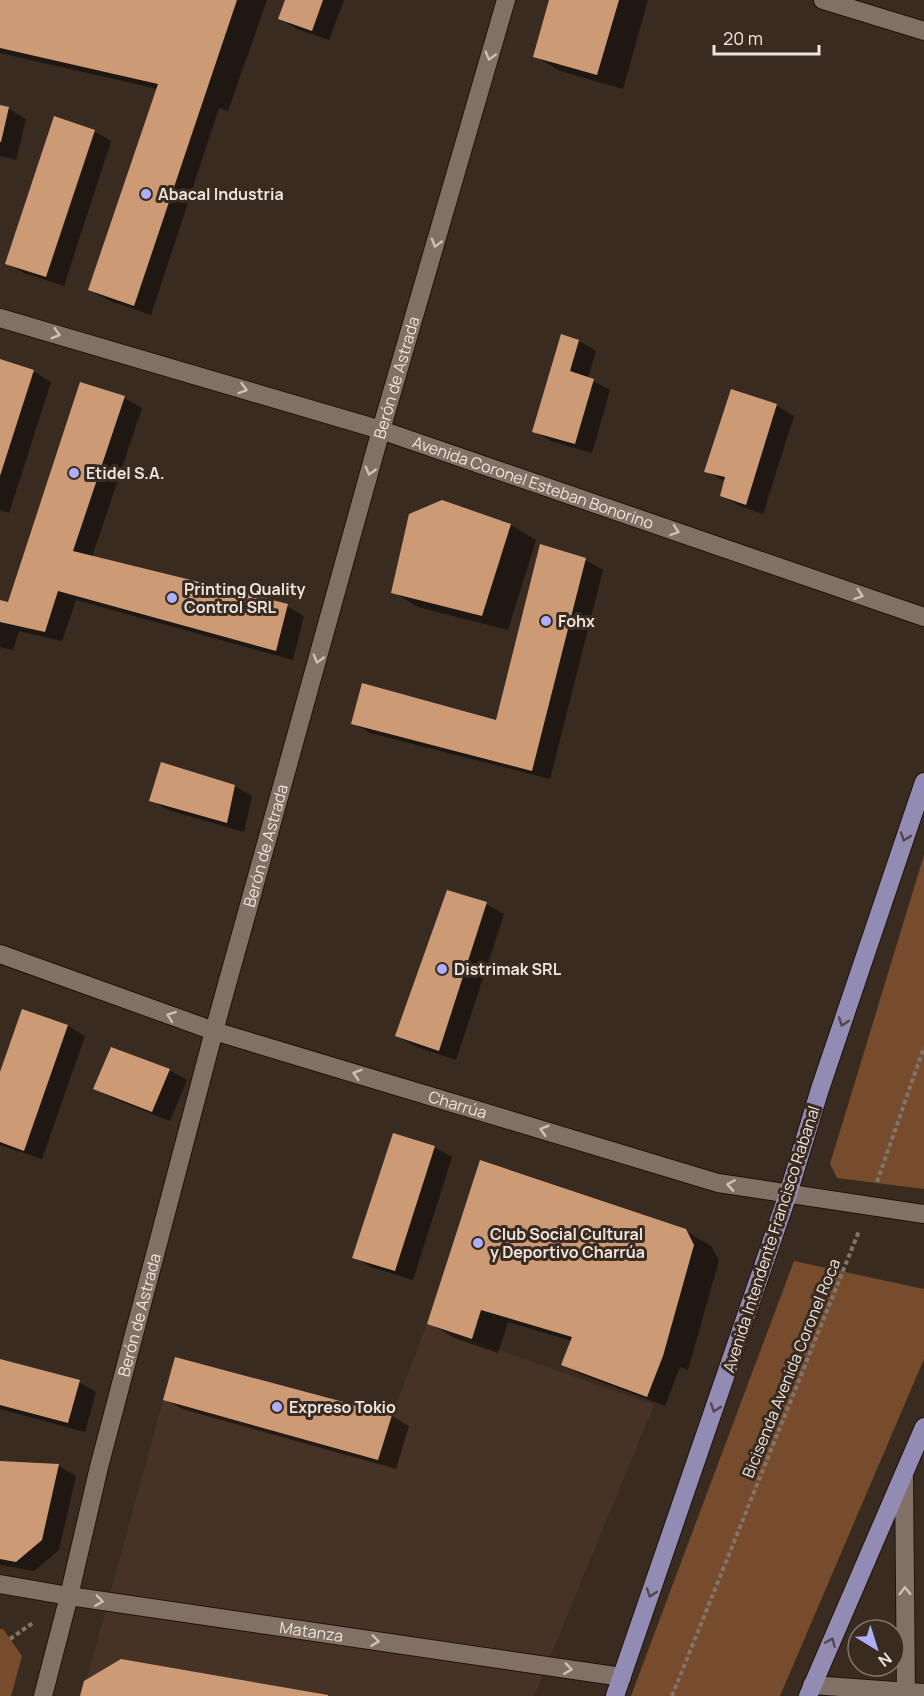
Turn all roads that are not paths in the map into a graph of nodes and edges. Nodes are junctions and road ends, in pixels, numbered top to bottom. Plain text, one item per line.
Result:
1 (506, 0) edge
2 (823, 0) edge
3 (924, 31) edge
4 (0, 318) edge
5 (381, 430) junction
6 (924, 617) edge
7 (924, 782) edge
8 (0, 954) edge
9 (214, 1031) junction
10 (788, 1194) junction
11 (924, 1214) edge
12 (924, 1427) edge
13 (904, 1474) junction
14 (0, 1584) edge
15 (69, 1596) junction
16 (622, 1677) junction
17 (810, 1690) edge
18 (912, 1693) edge
19 (43, 1696) edge
20 (615, 1696) edge

1 -> 5 street, Berón de Astrada
2 - 3 street
4 -> 5 street, Avenida Coronel Esteban Bonorino
5 -> 6 street, Avenida Coronel Esteban Bonorino
5 -> 9 street, Berón de Astrada
7 -> 10 main road, Avenida Intendente Francisco Rabanal
9 -> 8 street, Charrúa
10 -> 9 street, Charrúa
9 - 15 street, Berón de Astrada
10 - 11 street, Charrúa
10 -> 16 main road, Avenida Intendente Francisco Rabanal
12 - 13 main road
17 -> 13 main road
18 -> 13 street
14 - 15 street, Matanza
15 -> 16 street, Matanza
15 - 19 street, Berón de Astrada
16 - 20 main road, Avenida Intendente Francisco Rabanal
17 - 18 street

